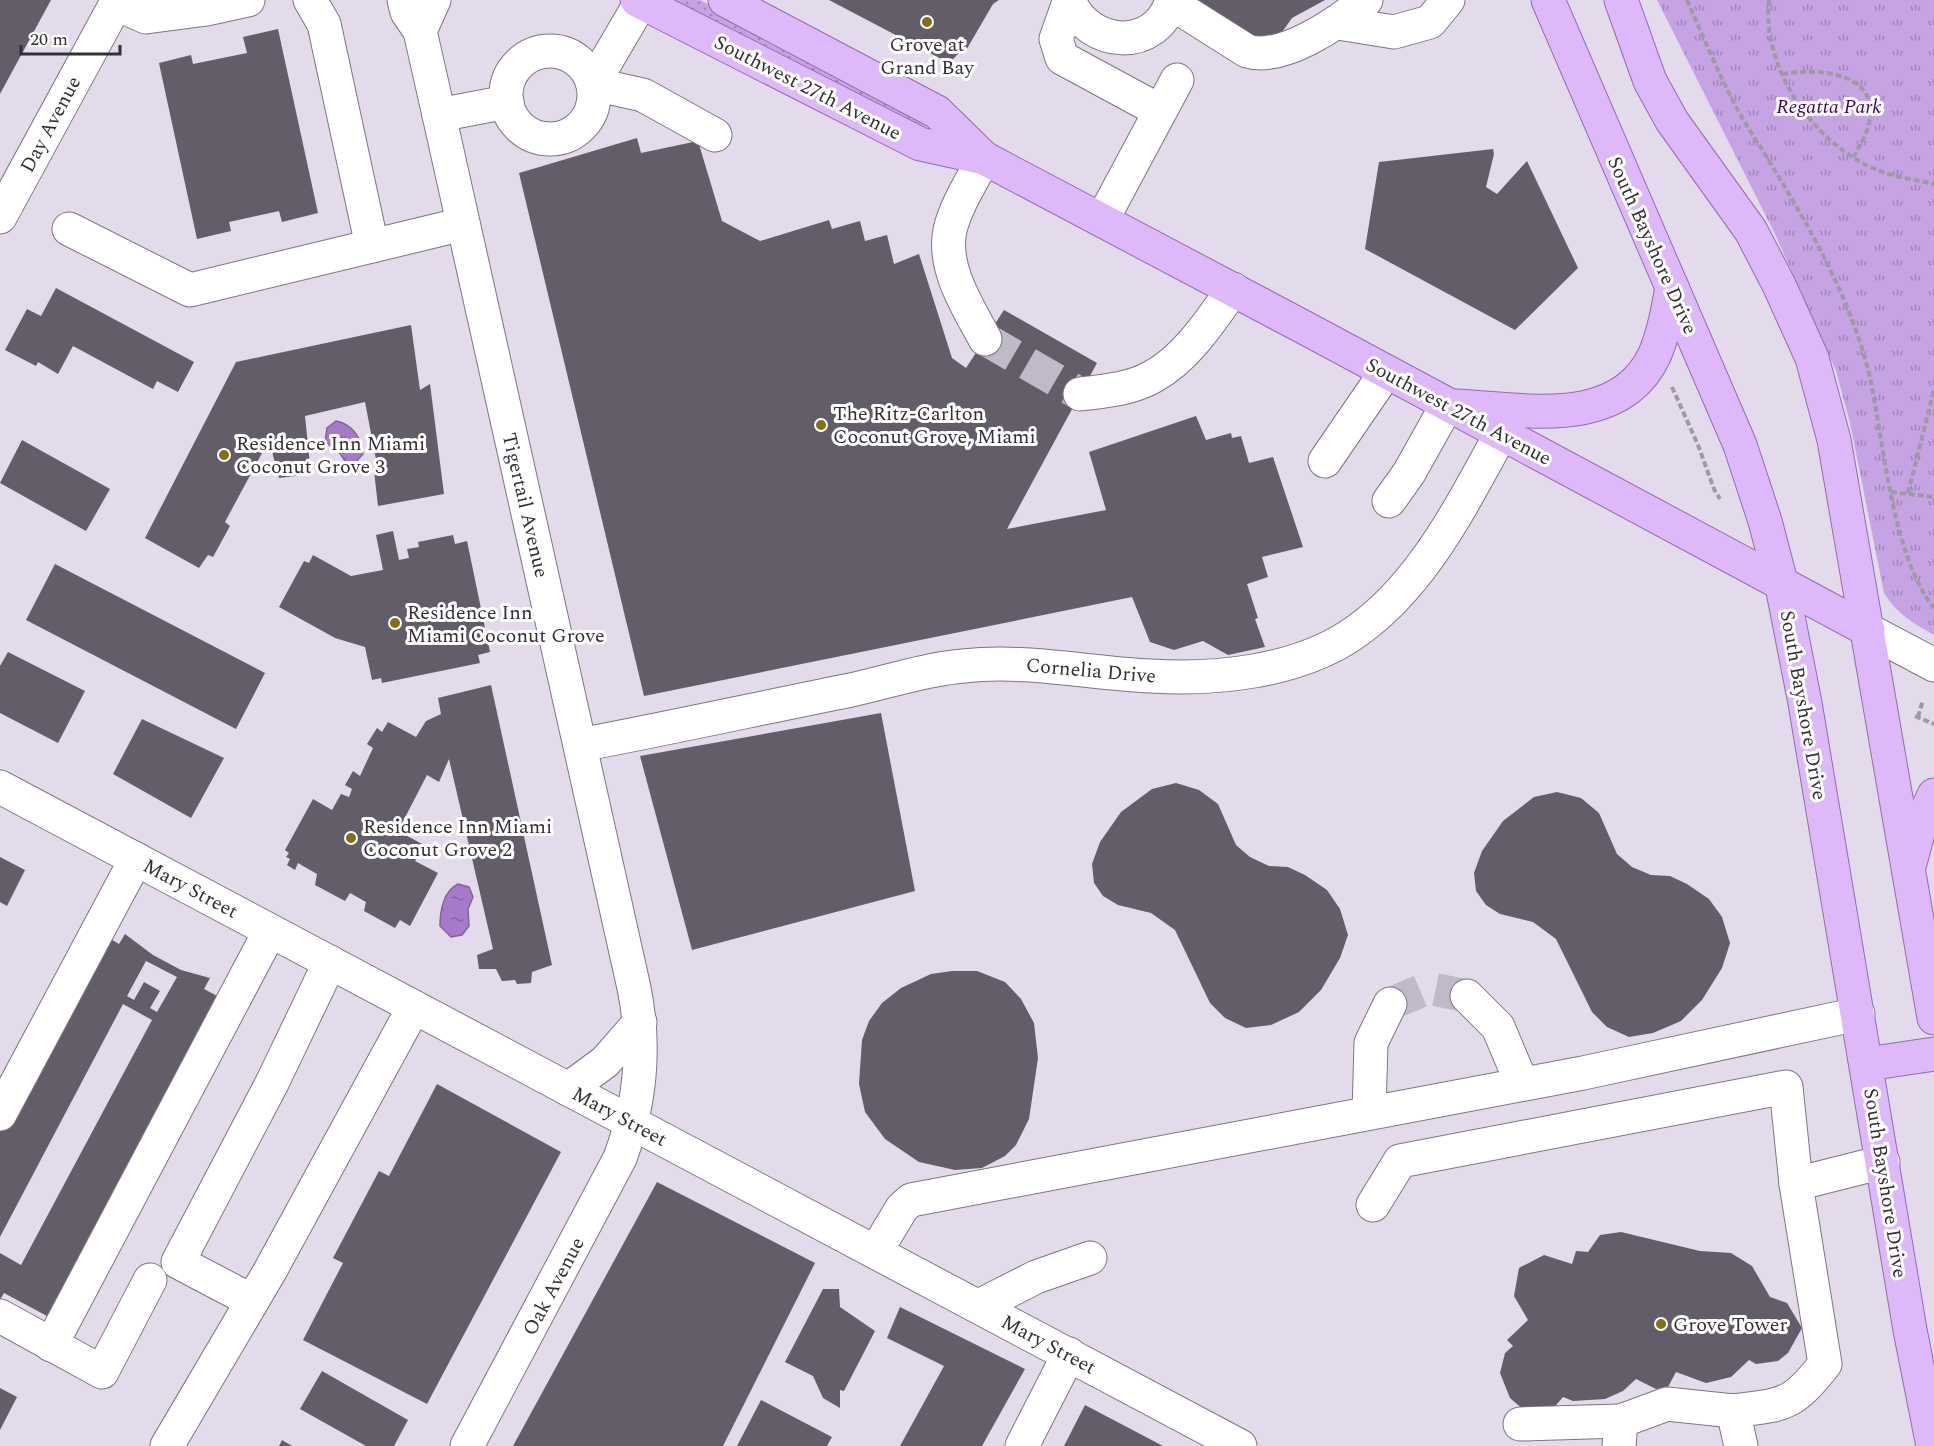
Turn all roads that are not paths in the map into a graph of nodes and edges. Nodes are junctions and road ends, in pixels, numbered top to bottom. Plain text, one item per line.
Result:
1 (248, 0) edge
2 (310, 0) edge
3 (404, 0) edge
4 (434, 0) edge
5 (725, 0) edge
6 (1366, 0) edge
7 (1448, 0) edge
8 (1548, 0) edge
9 (1621, 0) edge
10 (639, 1) edge
11 (1069, 1) edge
12 (117, 2) edge
13 (1172, 2) edge
14 (1338, 23) junction
15 (420, 31) junction
16 (1178, 80) dead end
17 (593, 84) junction
18 (507, 102) junction
19 (1160, 111) junction
20 (439, 115) junction
21 (715, 135) dead end
22 (984, 158) junction
23 (0, 217) edge
24 (1102, 220) junction
25 (463, 224) junction
26 (69, 229) dead end
27 (372, 246) junction
28 (1672, 287) junction
29 (1233, 289) junction
30 (985, 339) tunnel mouth
31 (1386, 372) junction
32 (1080, 394) tunnel mouth
33 (1447, 405) junction
34 (1501, 434) junction
35 (1325, 461) dead end
36 (1389, 501) dead end
37 (1782, 586) junction
38 (1868, 630) junction
39 (1934, 665) edge
40 (580, 745) junction
41 (0, 787) edge
42 (1934, 795) edge
43 (136, 859) junction
44 (1908, 870) junction
45 (270, 931) junction
46 (330, 962) junction
47 (1467, 996) tunnel mouth
48 (1390, 1004) tunnel mouth
49 (414, 1007) junction
50 (1858, 1014) junction
51 (1934, 1018) edge
52 (640, 1022) junction
53 (1934, 1054) edge
54 (1867, 1064) junction
55 (1522, 1084) junction
56 (568, 1089) junction
57 (3, 1102) edge
58 (1369, 1113) junction
59 (633, 1123) junction
60 (1883, 1162) junction
61 (1796, 1184) junction
62 (1373, 1205) dead end
63 (876, 1251) junction
64 (1090, 1258) dead end
65 (150, 1280) dead end
66 (252, 1301) junction
67 (979, 1306) junction
68 (0, 1316) edge
69 (51, 1345) junction
70 (1069, 1354) junction
71 (1733, 1411) junction
72 (1520, 1424) dead end
73 (1620, 1433) edge
74 (167, 1446) edge
75 (467, 1446) edge
76 (1022, 1446) edge
77 (1240, 1446) edge
78 (1741, 1446) edge
79 (1933, 1446) edge

1 - 12 street
2 - 27 street
3 - 15 street, Tigertail Avenue
4 - 15 street
5 - 22 main road, Southwest 27th Avenue
6 - 14 street
7 - 14 street
8 - 28 main road, South Bayshore Drive
9 - 38 main road
10 - 17 street
10 - 22 main road, Southwest 27th Avenue
11 - 13 street
11 - 19 street
12 - 23 street, Day Avenue
13 - 14 street
15 - 20 street, Tigertail Avenue
16 - 19 street
17 - 18 street
17 - 18 street
17 - 21 street
18 - 20 street
19 - 24 street
20 - 25 street, Tigertail Avenue
22 - 24 main road, Southwest 27th Avenue
22 - 30 street
24 - 29 main road, Southwest 27th Avenue
25 - 27 street
25 - 40 street, Tigertail Avenue
26 - 27 street
28 - 33 main road
28 - 37 main road, South Bayshore Drive
29 - 31 main road, Southwest 27th Avenue
29 - 32 street
31 - 33 main road, Southwest 27th Avenue
31 - 35 street
33 - 34 main road, Southwest 27th Avenue
33 - 36 street
34 - 37 main road, Southwest 27th Avenue
34 - 40 street, Cornelia Drive
37 - 38 main road, Southwest 27th Avenue
37 - 50 main road, South Bayshore Drive
38 - 39 street, Southwest 27th Avenue
38 - 44 main road
40 - 52 street, Tigertail Avenue
41 - 43 street, Mary Street
42 - 44 main road
43 - 45 street, Mary Street
43 - 57 street
44 - 51 main road
45 - 46 street, Mary Street
45 - 69 street
46 - 49 street, Mary Street
46 - 66 street
47 - 55 street
48 - 58 street
49 - 56 street, Mary Street
49 - 66 street
50 - 54 main road, South Bayshore Drive
50 - 55 street
52 - 56 street
52 - 59 street, Tigertail Avenue
53 - 54 main road
54 - 60 main road, South Bayshore Drive
55 - 58 street
56 - 59 street, Mary Street
58 - 63 street
59 - 63 street, Mary Street
59 - 75 street, Oak Avenue
60 - 61 street
60 - 79 main road, South Bayshore Drive
61 - 62 street
61 - 71 street
63 - 67 street, Mary Street
64 - 67 street
65 - 69 street
66 - 74 street
67 - 70 street, Mary Street
68 - 69 street
70 - 76 street
70 - 77 street, Mary Street
71 - 73 street
71 - 78 street
72 - 73 street

